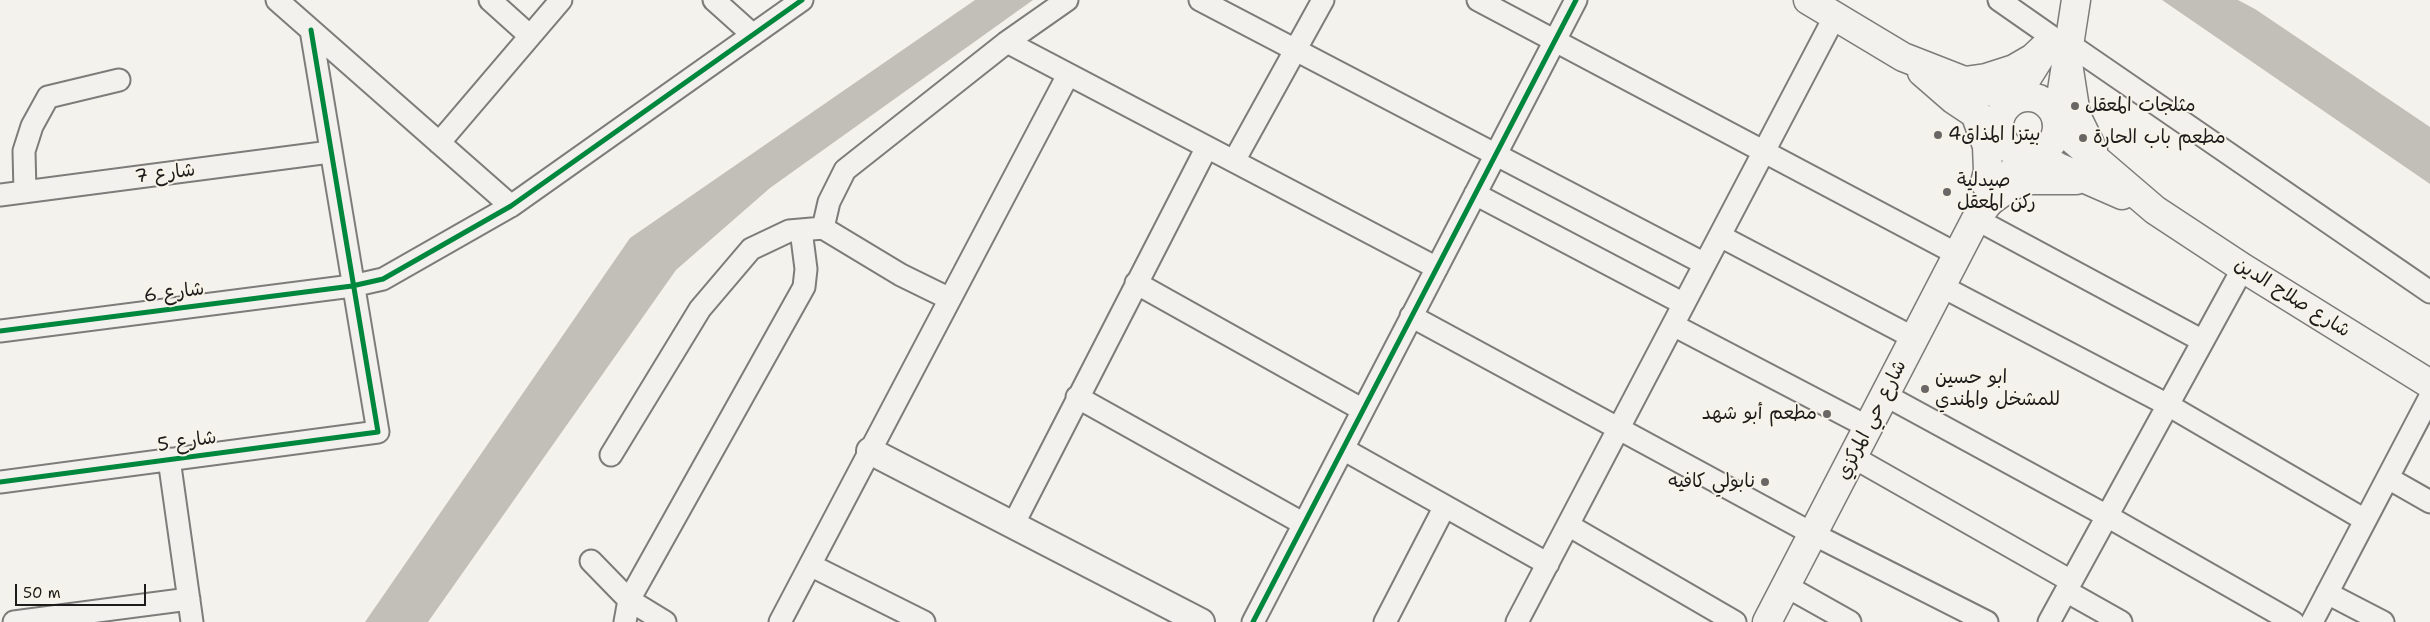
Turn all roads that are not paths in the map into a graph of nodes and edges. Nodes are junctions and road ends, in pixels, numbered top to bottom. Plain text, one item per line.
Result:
1 (277, 0) edge
2 (490, 0) edge
3 (561, 0) edge
4 (802, 0) edge
5 (1067, 0) edge
6 (1200, 0) edge
7 (1323, 0) edge
8 (1478, 0) edge
9 (1576, 0) edge
10 (1808, 0) edge
11 (1999, 0) edge
12 (2076, 0) edge
13 (727, 4) edge
14 (1835, 16) junction
15 (311, 30) junction
16 (753, 34) junction
17 (530, 36) junction
18 (1554, 40) junction
19 (1007, 42) junction
20 (2060, 45) junction
21 (1295, 50) junction
22 (1904, 57) junction
23 (1068, 75) junction
24 (119, 80) dead end
25 (1965, 81) junction
26 (2013, 100) junction
27 (1972, 111) junction
28 (2057, 125) junction
29 (2000, 135) junction
30 (439, 143) junction
31 (1206, 147) junction
32 (330, 152) junction
33 (1764, 152) junction
34 (2029, 154) junction
35 (1495, 155) junction
36 (1234, 161) junction
37 (2097, 174) junction
38 (25, 192) junction
39 (1475, 194) junction
40 (0, 195) edge
41 (1983, 201) junction
42 (511, 206) junction
43 (822, 228) junction
44 (801, 230) junction
45 (1720, 236) junction
46 (1957, 254) junction
47 (1705, 264) junction
48 (1437, 268) junction
49 (2243, 268) junction
50 (1136, 283) junction
51 (352, 286) junction
52 (1941, 286) junction
53 (2430, 292) edge
54 (950, 299) junction
55 (1684, 304) junction
56 (1412, 316) junction
57 (1673, 325) junction
58 (0, 331) edge
59 (1914, 338) junction
60 (2203, 341) junction
61 (2430, 384) edge
62 (1885, 395) junction
63 (2430, 397) edge
64 (1077, 398) junction
65 (2168, 405) junction
66 (1363, 410) junction
67 (1868, 427) junction
68 (1619, 428) junction
69 (1343, 449) junction
70 (870, 451) junction
71 (611, 455) dead end
72 (1853, 457) junction
73 (170, 459) junction
74 (2388, 478) junction
75 (0, 482) edge
76 (2430, 502) edge
77 (1445, 506) junction
78 (2107, 516) junction
79 (2365, 520) junction
80 (1304, 524) junction
81 (1013, 525) junction
82 (1568, 525) junction
83 (1813, 534) junction
84 (591, 561) dead end
85 (1548, 564) junction
86 (810, 565) junction
87 (1786, 586) junction
88 (2069, 586) junction
89 (2327, 593) junction
90 (189, 599) junction
91 (629, 600) junction
92 (14, 622) edge
93 (192, 622) edge
94 (625, 622) edge
95 (665, 622) edge
96 (780, 622) edge
97 (924, 622) edge
98 (1201, 622) edge
99 (1253, 622) edge
100 (1385, 622) edge
101 (1517, 622) edge
102 (1735, 622) edge
103 (1767, 622) edge
104 (1850, 622) edge
105 (1987, 622) edge
106 (2049, 622) edge
107 (2121, 622) edge
108 (2292, 622) edge
109 (2312, 622) edge
110 (2383, 622) edge

1 - 15 street
2 - 17 street
3 - 17 street
4 - 16 street, شارع 6
5 - 19 street
6 - 21 street
7 - 21 street
8 - 18 street
9 - 18 street
10 - 14 main road
11 - 20 street
12 - 20 main road
13 - 16 street
14 - 22 main road
14 - 33 street
15 - 30 street
15 - 32 street
16 - 42 street, شارع 6
17 - 30 street
18 - 33 street
18 - 35 street
19 - 23 street
19 - 43 street
20 - 25 main road
20 - 26 main road
20 - 28 main road
20 - 37 main road
20 - 53 street
21 - 35 street
21 - 36 street
22 - 25 main road
22 - 27 main road
23 - 31 street
23 - 54 street
24 - 38 street
25 - 26 main road
26 - 28 main road
26 - 29 main road
27 - 29 main road
27 - 41 main road
28 - 34 main road
28 - 37 main road, شارع صلاح الدين
29 - 34 main road
29 - 41 main road, شارع حي المركزي
30 - 42 street
31 - 36 street
31 - 50 street
32 - 38 street, شارع 7
32 - 51 street
33 - 45 street
33 - 46 street
34 - 37 main road, شارع صلاح الدين
34 - 41 main road, شارع حي المركزي
35 - 39 street
35 - 47 street
36 - 48 street
37 - 41 main road
37 - 49 main road, شارع صلاح الدين
38 - 40 street, شارع 7
39 - 48 street
39 - 55 street
41 - 46 main road, شارع حي المركزي
41 - 60 street
42 - 51 street, شارع 6
43 - 44 street
43 - 54 street
44 - 71 street
44 - 91 street
45 - 47 street
45 - 59 street
46 - 52 main road, شارع حي المركزي
47 - 55 street
48 - 56 street
49 - 60 street
49 - 61 main road, شارع صلاح الدين
50 - 64 street
50 - 66 street
51 - 58 street, شارع 6
51 - 73 street, شارع 5
52 - 59 main road, شارع حي المركزي
52 - 65 street
54 - 70 street
55 - 57 street
56 - 66 street
56 - 68 street
57 - 67 street
57 - 68 street
59 - 62 main road, شارع حي المركزي
60 - 65 street
62 - 67 main road, شارع حي المركزي
62 - 78 street
63 - 74 street
64 - 80 street
64 - 81 street
65 - 78 street
65 - 79 street
66 - 69 street
67 - 72 main road, شارع حي المركزي
68 - 82 street
68 - 83 street
69 - 77 street
69 - 80 street
70 - 81 street
70 - 86 street
72 - 83 main road, شارع حي المركزي
72 - 88 street
73 - 75 street, شارع 5
73 - 90 street
74 - 76 street
74 - 79 street
77 - 85 street
77 - 100 street
78 - 88 street
78 - 108 street
79 - 89 street
80 - 99 street
81 - 98 street
82 - 85 street
82 - 102 street
83 - 87 main road, شارع حي المركزي
83 - 105 street
84 - 91 street
85 - 101 street
86 - 96 street
86 - 97 street
87 - 103 main road, شارع حي المركزي
87 - 104 street
88 - 106 street
88 - 107 street
89 - 109 street
89 - 110 street
90 - 92 street
90 - 93 street
91 - 94 street
91 - 95 street

